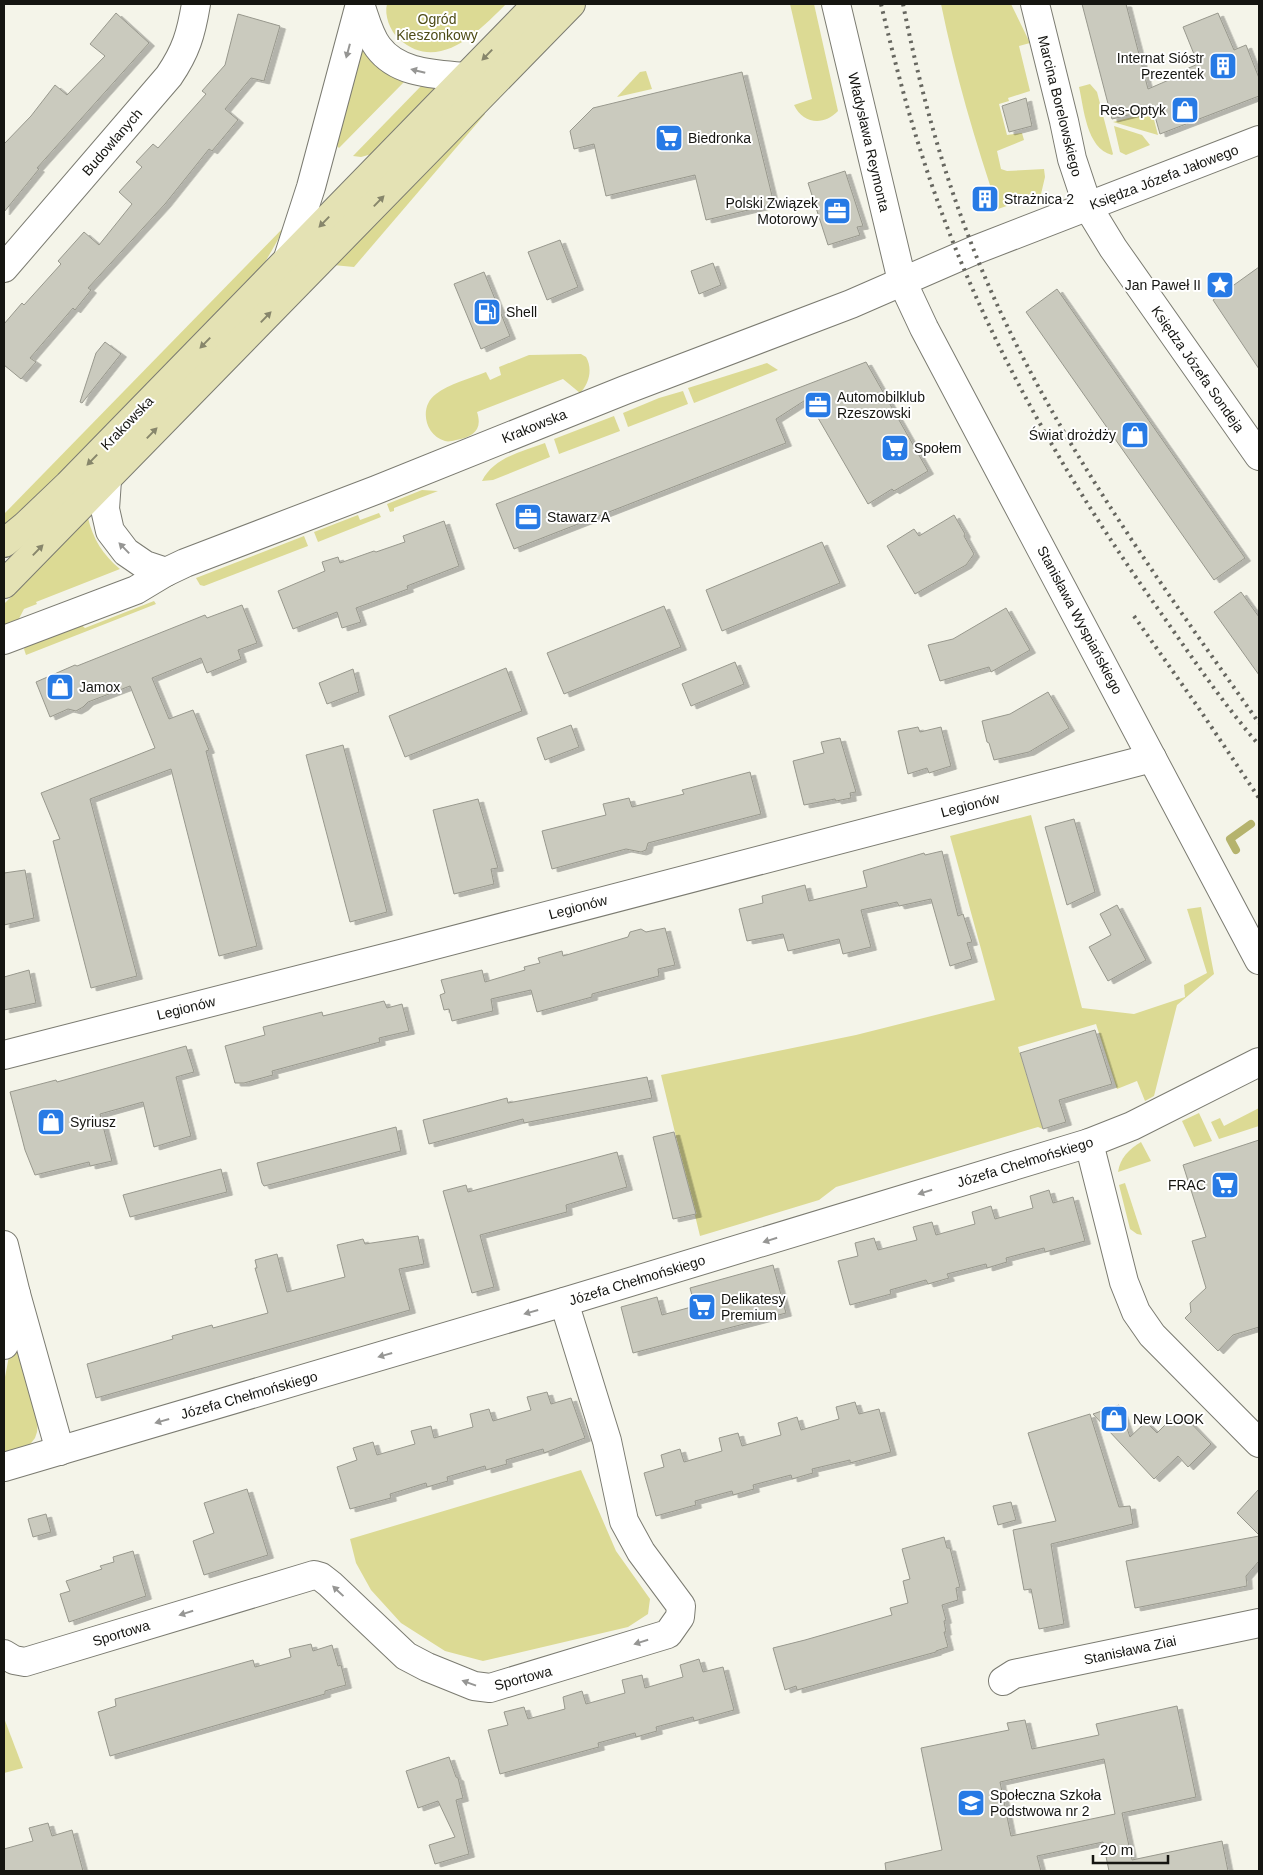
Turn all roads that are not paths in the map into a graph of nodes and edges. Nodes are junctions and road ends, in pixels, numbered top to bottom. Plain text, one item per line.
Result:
1 (196, 4) edge
2 (571, 4) edge
3 (836, 4) edge
4 (1035, 4) edge
5 (532, 21) edge
6 (466, 77) junction
7 (1259, 140) edge
8 (1088, 207) junction
9 (288, 258) junction
10 (4, 268) edge
11 (902, 281) junction
12 (1259, 456) edge
13 (107, 480) junction
14 (4, 543) edge
15 (166, 572) junction
16 (4, 584) edge
17 (9, 638) edge
18 (1152, 758) junction
19 (1259, 960) edge
20 (4, 1055) edge
21 (1259, 1062) edge
22 (1089, 1143) junction
23 (4, 1245) edge
24 (16, 1294) junction
25 (564, 1302) junction
26 (4, 1345) edge
27 (1259, 1443) edge
28 (60, 1451) junction
29 (4, 1467) edge
30 (1259, 1623) edge
31 (4, 1654) edge
32 (1002, 1681) dead end

1 - 10 street, Budowlanych
2 - 5 main road
3 - 11 street, Władysława Reymonta
4 - 8 street, Marcina Borelowskiego
5 -> 6 main road, Krakowska
13 -> 5 main road, Krakowska
6 -> 9 main road, Krakowska
6 -> 9 street
7 - 8 street, Księdza Józefa Jałowego
8 - 11 street, Księdza Józefa Jałowego
8 - 12 street, Księdza Józefa Sondeja
9 -> 14 main road, Krakowska
11 - 15 street, Krakowska
11 - 18 street, Stanisława Wyspiańskiego
15 -> 13 street
16 -> 13 main road, Krakowska
15 - 17 street, Krakowska
18 - 19 street, Stanisława Wyspiańskiego
18 - 20 street, Legionów
21 - 22 street, Józefa Chełmońskiego
22 -> 25 street, Józefa Chełmońskiego
22 - 27 street
23 - 24 street
24 - 26 street
24 - 28 street
25 -> 28 street, Józefa Chełmońskiego
25 -> 31 street, Sportowa
28 - 29 street, Józefa Chełmońskiego
30 - 32 street, Stanisława Ziai

